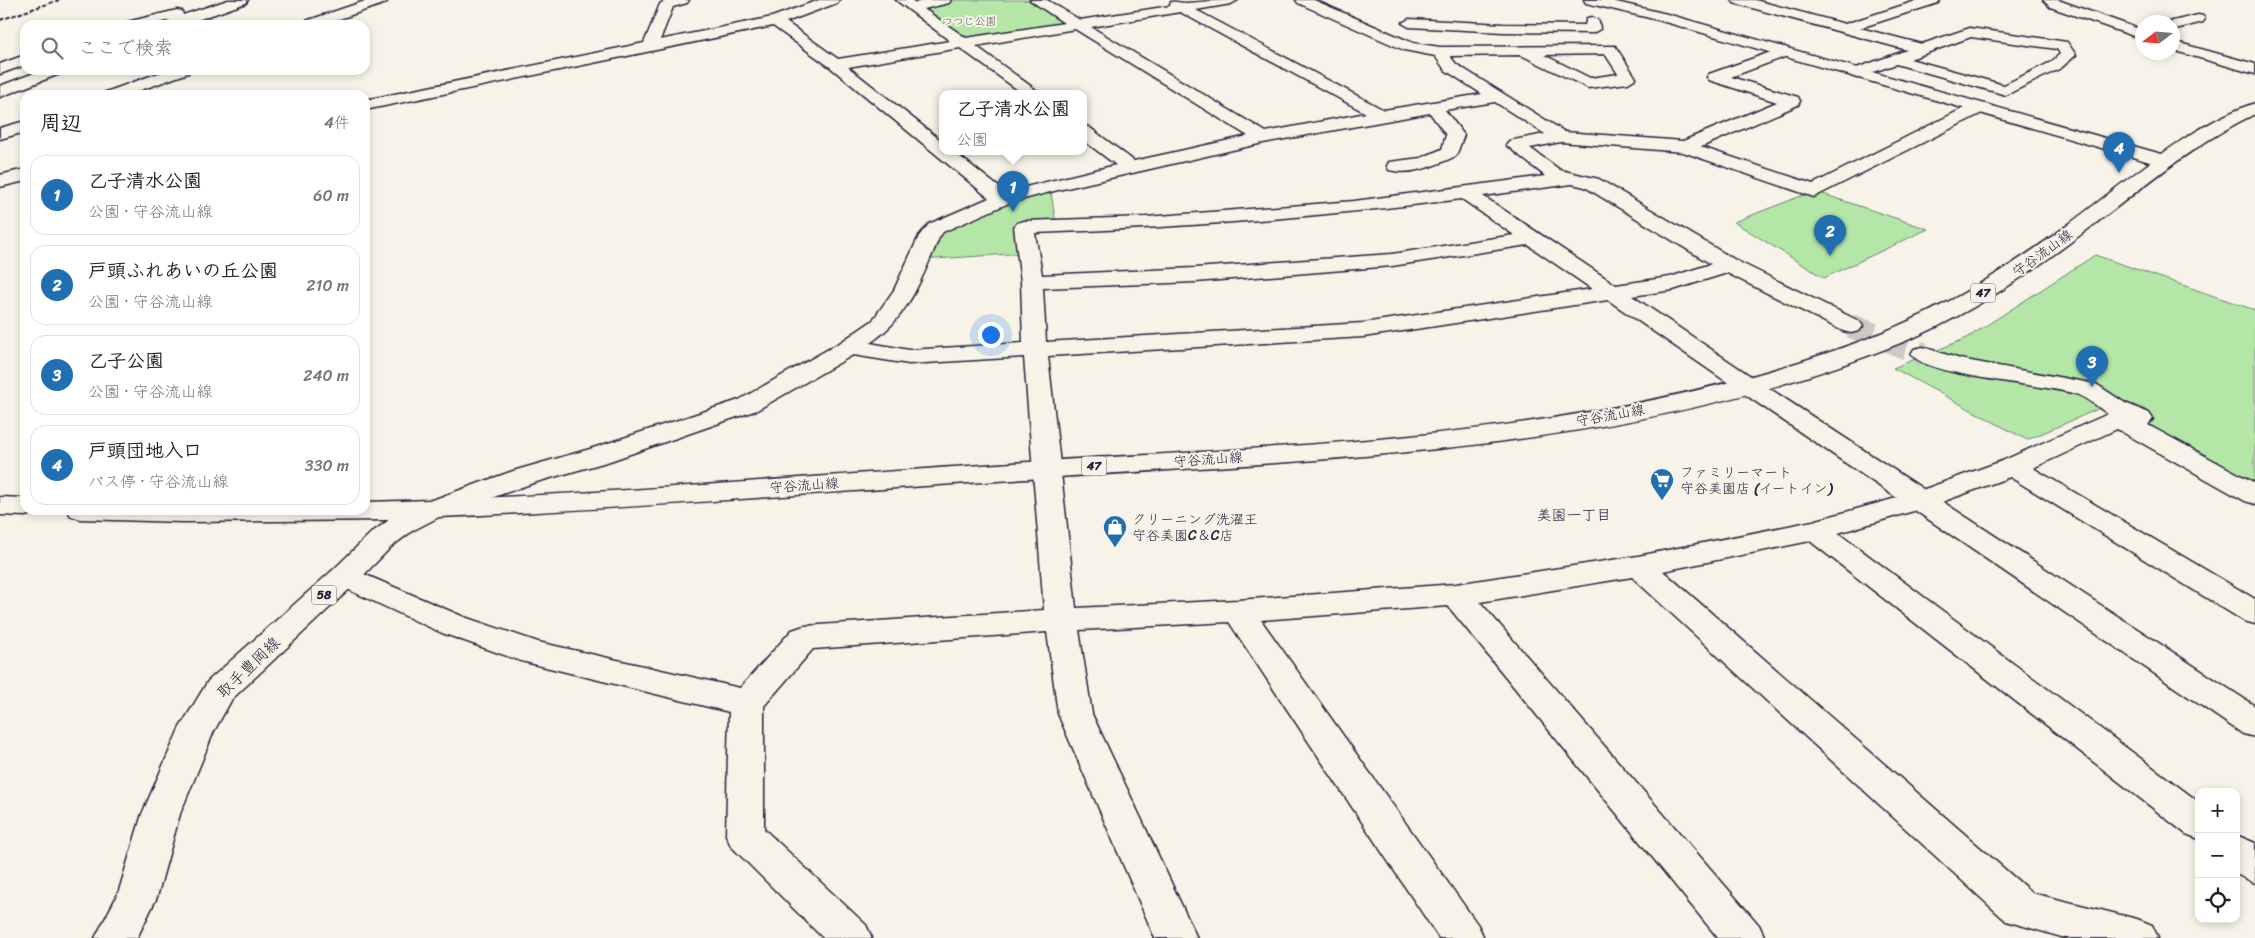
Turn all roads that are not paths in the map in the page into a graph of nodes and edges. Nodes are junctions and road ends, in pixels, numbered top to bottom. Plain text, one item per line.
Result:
1 (218, 0) edge
2 (241, 0) edge
3 (381, 0) edge
4 (682, 0) edge
5 (832, 0) edge
6 (944, 0) edge
7 (1037, 0) edge
8 (1167, 0) edge
9 (1231, 0) edge
10 (1303, 0) edge
11 (1591, 0) edge
12 (1739, 0) edge
13 (1933, 0) edge
14 (909, 4) edge
15 (1182, 8) junction
16 (1412, 8) dead end
17 (2051, 14) edge
18 (2198, 19) dead end
19 (173, 20) edge
20 (323, 20) edge
21 (776, 21) junction
22 (1592, 21) dead end
23 (1410, 23) junction
24 (2180, 24) edge
25 (1078, 25) junction
26 (1845, 28) junction
27 (2135, 33) edge
28 (963, 43) junction
29 (2062, 45) junction
30 (1409, 47) junction
31 (2180, 47) edge
32 (650, 48) junction
33 (1922, 49) junction
34 (1525, 51) junction
35 (1440, 52) junction
36 (1785, 52) junction
37 (1894, 59) junction
38 (20, 62) edge
39 (835, 64) junction
40 (0, 68) edge
41 (20, 69) edge
42 (2255, 70) edge
43 (1857, 73) junction
44 (0, 75) edge
45 (26, 75) edge
46 (43, 75) edge
47 (168, 75) edge
48 (0, 84) edge
49 (126, 90) edge
50 (1028, 90) edge
51 (0, 92) edge
52 (1496, 97) junction
53 (370, 105) edge
54 (1434, 107) junction
55 (1978, 108) junction
56 (2255, 108) edge
57 (1382, 114) junction
58 (20, 128) edge
59 (0, 134) edge
60 (1087, 134) edge
61 (1561, 137) junction
62 (1263, 138) junction
63 (1684, 147) junction
64 (939, 148) edge
65 (948, 155) edge
66 (2166, 161) junction
67 (1396, 166) dead end
68 (1131, 168) junction
69 (20, 176) edge
70 (1574, 178) junction
71 (0, 180) edge
72 (1465, 192) junction
73 (1002, 199) junction
74 (1532, 238) junction
75 (1729, 266) junction
76 (1032, 282) junction
77 (1612, 292) junction
78 (1851, 326) tunnel mouth
79 (849, 347) junction
80 (1035, 350) junction
81 (1924, 354) tunnel mouth
82 (1748, 386) junction
83 (2144, 433) junction
84 (2012, 467) junction
85 (1045, 469) junction
86 (2255, 495) edge
87 (1921, 500) junction
88 (0, 506) edge
89 (20, 507) edge
90 (434, 509) junction
91 (370, 511) edge
92 (1815, 530) junction
93 (1638, 566) junction
94 (345, 576) junction
95 (1456, 595) junction
96 (1238, 611) junction
97 (2255, 613) edge
98 (1061, 620) junction
99 (747, 703) junction
100 (2255, 724) edge
101 (2195, 820) edge
102 (2240, 854) edge
103 (2255, 866) edge
104 (116, 938) edge
105 (852, 938) edge
106 (1176, 938) edge
107 (1463, 938) edge
108 (1744, 938) edge
109 (2136, 938) edge

1 - 19 main road
2 - 19 main road
3 - 20 main road
4 - 32 main road
5 - 21 main road
6 - 14 main road
7 - 25 main road
8 - 15 main road
9 - 15 main road
10 - 30 main road
11 - 36 main road
12 - 26 main road
13 - 26 main road
14 - 28 main road
15 - 25 main road
15 - 57 main road
16 - 23 main road
17 - 27 main road
17 - 29 main road
18 - 24 main road
21 - 32 main road
21 - 39 main road
22 - 23 main road
23 - 30 main road
25 - 28 main road
25 - 62 main road
26 - 33 main road
28 - 39 main road
28 - 50 main road
29 - 33 main road
29 - 37 main road
30 - 35 main road
31 - 42 main road
32 - 53 main road
33 - 37 main road
34 - 34 main road
34 - 35 main road
35 - 52 main road
36 - 43 main road
36 - 63 main road
37 - 43 main road
38 - 40 main road
39 - 64 main road
41 - 44 main road
43 - 55 main road
45 - 48 main road
46 - 51 main road
47 - 49 main road
52 - 54 main road
52 - 61 main road
54 - 57 main road
54 - 67 main road
55 - 63 main road
55 - 66 main road
56 - 66 main road, 守谷流山線 / 47
57 - 62 main road
58 - 59 main road
60 - 68 main road
61 - 63 main road
61 - 70 main road
62 - 68 main road
65 - 73 main road
66 - 82 main road, 守谷流山線 / 47
68 - 73 main road
69 - 71 main road
70 - 72 main road
70 - 75 main road
72 - 74 main road
72 - 76 main road
73 - 79 main road
74 - 76 main road
74 - 77 main road
75 - 77 main road
75 - 78 main road
76 - 80 main road
77 - 80 main road
77 - 82 main road
79 - 80 main road
79 - 90 main road
80 - 85 main road
81 - 83 main road
82 - 85 main road, 守谷流山線 / 47
82 - 87 main road
83 - 84 main road
83 - 86 main road
84 - 87 main road
84 - 97 main road
85 - 90 main road, 守谷流山線 / 47
85 - 98 main road
87 - 92 main road
87 - 100 main road
88 - 89 main road
90 - 91 main road, 守谷流山線 / 47
90 - 94 main road, 取手豊岡線 / 58
92 - 93 main road
92 - 101 main road
93 - 95 main road
93 - 109 main road
94 - 99 main road
94 - 104 main road, 取手豊岡線 / 58
95 - 96 main road
95 - 108 main road
96 - 98 main road
96 - 107 main road
98 - 99 main road
98 - 106 main road
99 - 105 main road
102 - 103 main road

